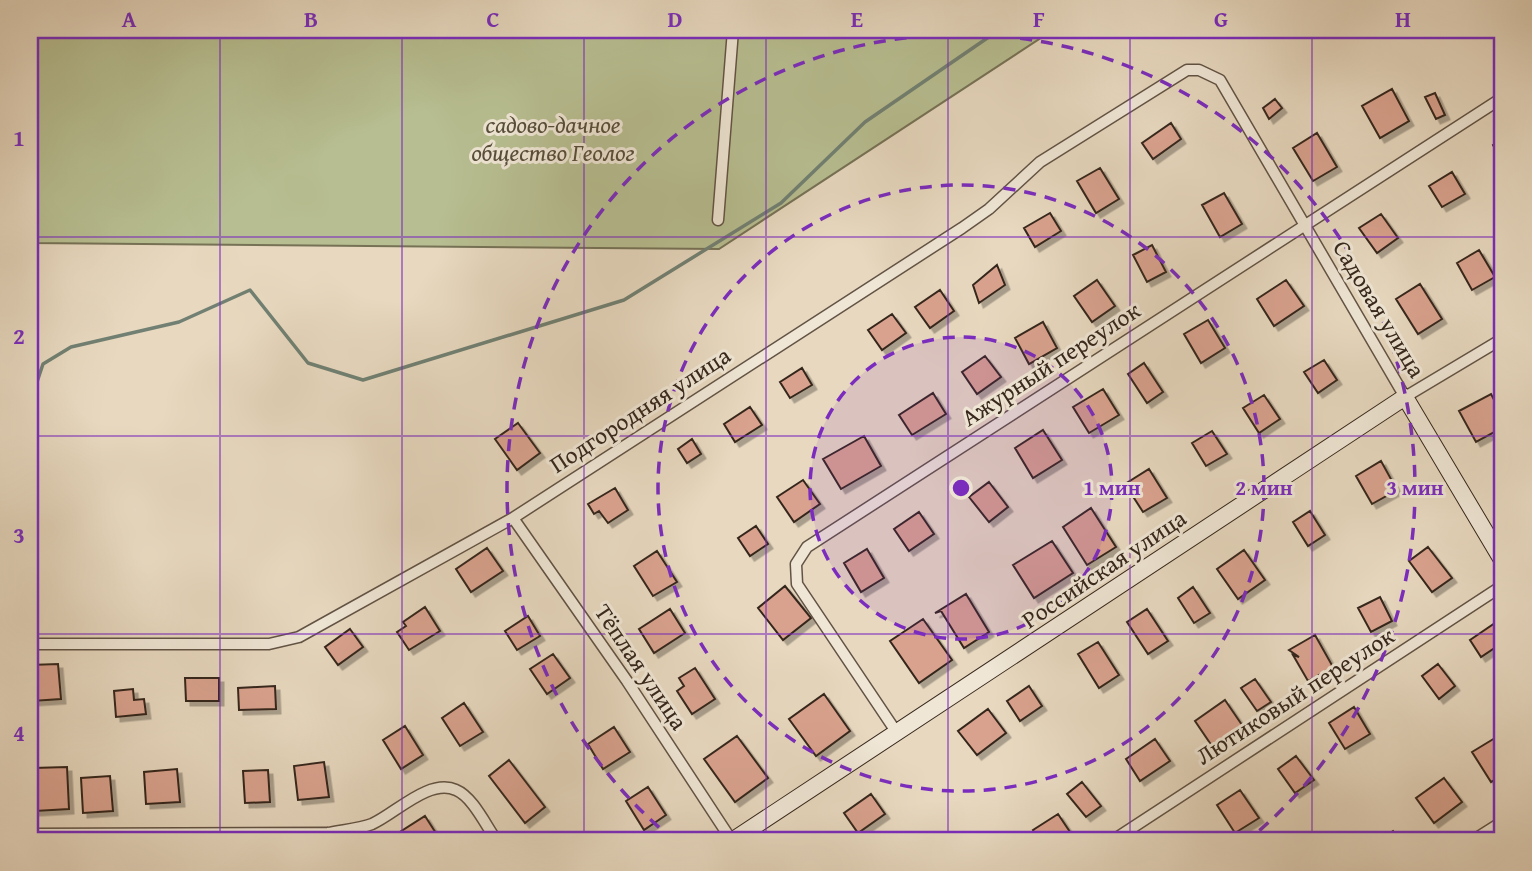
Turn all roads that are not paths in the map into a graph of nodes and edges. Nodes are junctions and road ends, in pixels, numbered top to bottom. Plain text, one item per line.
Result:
1 (733, 30) edge
2 (1220, 79) joint
3 (1502, 98) edge
4 (718, 220) dead end
5 (1303, 226) junction
6 (1502, 339) edge
7 (1405, 397) junction
8 (513, 518) junction
9 (1502, 560) edge
10 (1502, 586) edge
11 (30, 644) edge
12 (897, 733) junction
13 (1502, 822) edge
14 (30, 834) edge
15 (497, 841) edge
16 (732, 841) edge
17 (1112, 841) edge
18 (1472, 841) edge

1 - 4 street
2 - 5 street, Садовая улица
2 - 8 street, Подгородняя улица
3 - 5 street, Ажурный переулок
5 - 7 street, Садовая улица
5 - 12 street, Ажурный переулок
6 - 7 street, Российская улица
7 - 9 street, Садовая улица
7 - 12 street, Российская улица
8 - 11 street, Подгородняя улица
8 - 16 street, Тёплая улица
10 - 17 street, Лютиковый переулок
12 - 16 street, Российская улица
13 - 18 street
14 - 15 street

